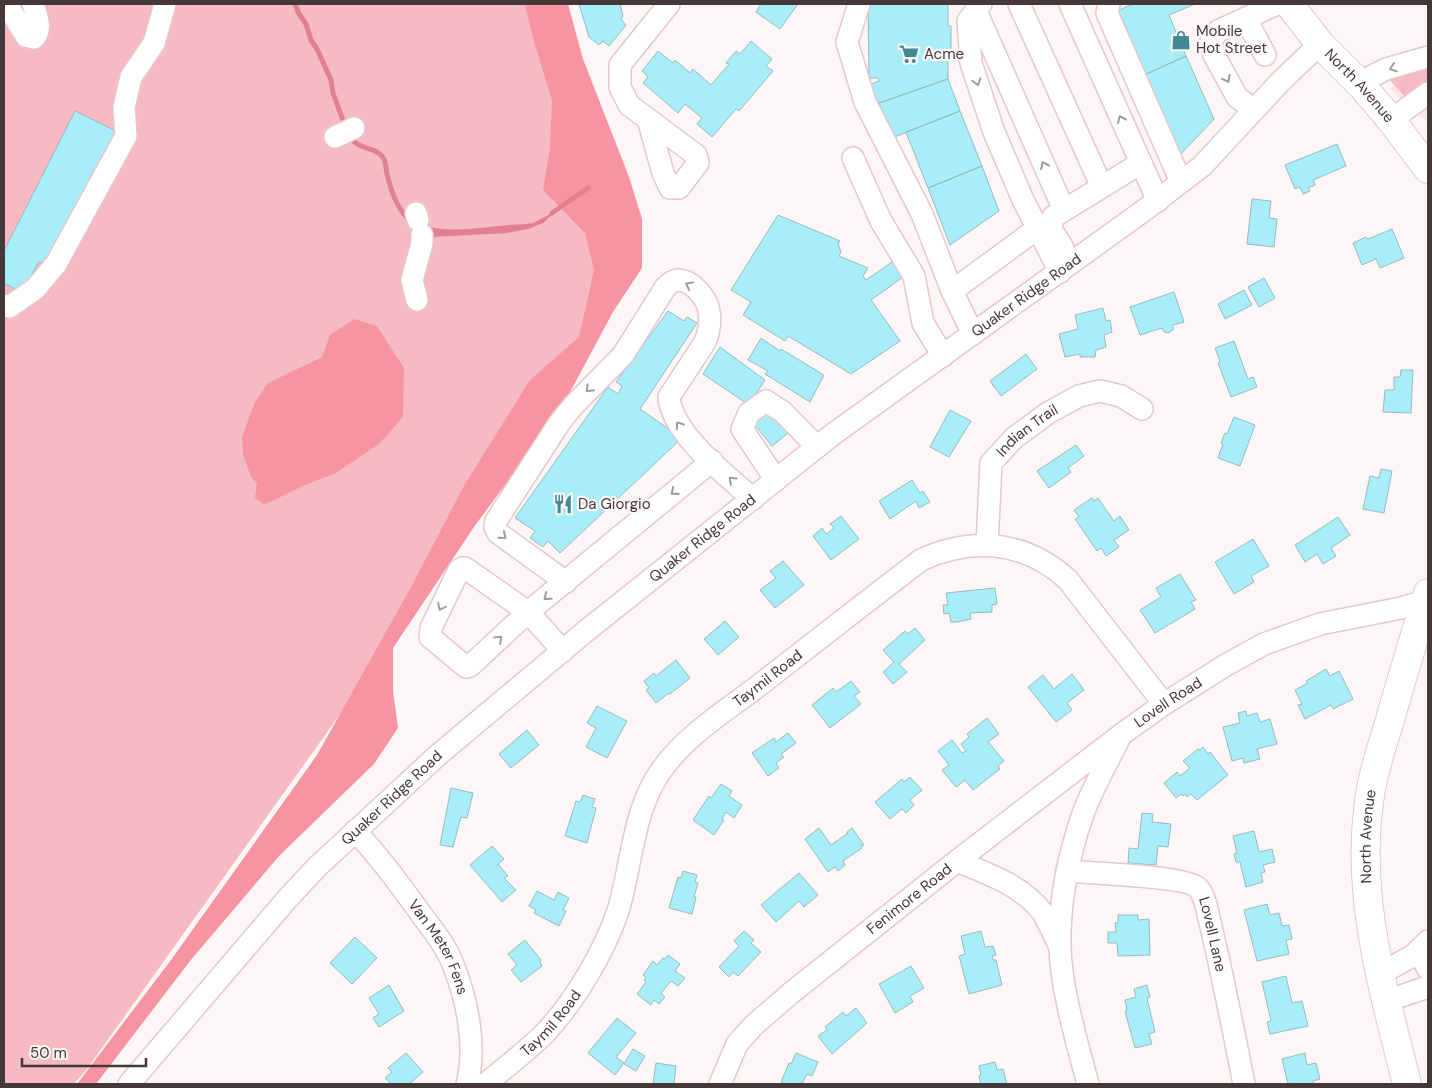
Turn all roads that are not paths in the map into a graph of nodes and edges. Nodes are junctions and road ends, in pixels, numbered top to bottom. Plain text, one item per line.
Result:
1 (33, 4) edge
2 (165, 4) edge
3 (669, 4) edge
4 (859, 4) edge
5 (1018, 4) edge
6 (1070, 4) edge
7 (1109, 4) edge
8 (1277, 4) edge
9 (1289, 4) edge
10 (4, 6) edge
11 (979, 8) edge
12 (1246, 19) junction
13 (1320, 44) junction
14 (1265, 55) dead end
15 (1428, 57) edge
16 (1359, 83) junction
17 (1428, 93) edge
18 (1254, 110) junction
19 (648, 119) dead end
20 (1391, 120) junction
21 (354, 128) dead end
22 (335, 137) dead end
23 (852, 158) dead end
24 (1141, 163) junction
25 (1428, 169) edge
26 (1181, 182) junction
27 (1102, 187) junction
28 (1158, 200) junction
29 (1064, 210) junction
30 (419, 223) dead end
31 (1038, 228) junction
32 (1066, 267) junction
33 (952, 291) junction
34 (417, 300) dead end
35 (4, 304) edge
36 (973, 334) junction
37 (942, 356) junction
38 (1142, 409) dead end
39 (817, 447) junction
40 (712, 461) junction
41 (776, 480) junction
42 (753, 499) junction
43 (987, 545) junction
44 (566, 582) junction
45 (1428, 598) edge
46 (528, 612) junction
47 (563, 650) junction
48 (1164, 704) junction
49 (1122, 734) junction
50 (355, 830) junction
51 (957, 861) junction
52 (1067, 871) junction
53 (1423, 946) edge
54 (1060, 948) junction
55 (1428, 969) edge
56 (1380, 974) junction
57 (1428, 987) edge
58 (1386, 1001) junction
59 (128, 1084) edge
60 (467, 1084) edge
61 (484, 1084) edge
62 (720, 1084) edge
63 (1088, 1084) edge
64 (1244, 1084) edge
65 (1407, 1084) edge

1 - 10 street
2 - 35 street
3 - 19 street
4 - 33 street
5 - 27 street
24 -> 6 street
7 - 26 street
8 - 12 street
9 - 13 main road, North Avenue
29 -> 11 street
11 -> 31 street
12 - 14 street
12 -> 18 street
13 - 16 main road, North Avenue
13 - 18 street, Quaker Ridge Road
15 -> 16 street
16 - 20 main road, North Avenue
17 - 20 street
18 - 26 street, Quaker Ridge Road
20 - 25 main road, North Avenue
21 - 22 street
23 - 37 street
24 - 27 street
24 - 28 street
26 - 28 street, Quaker Ridge Road
27 - 29 street
28 - 32 street, Quaker Ridge Road
29 - 32 street
30 - 34 street
31 - 32 street
31 - 33 street
32 - 36 street, Quaker Ridge Road
33 - 36 street
36 - 37 street, Quaker Ridge Road
37 - 39 street, Quaker Ridge Road
38 - 43 street, Indian Trail
39 - 41 street, Quaker Ridge Road
39 - 41 street
42 -> 40 street
40 -> 44 street
40 -> 44 street
41 - 42 street, Quaker Ridge Road
42 - 47 street, Quaker Ridge Road
43 - 48 street, Taymil Road
43 - 61 street, Taymil Road
44 -> 46 street
45 - 48 street, Lovell Road
45 - 56 main road, North Avenue
46 -> 46 street
46 - 47 street
47 - 50 street, Quaker Ridge Road
48 - 49 street, Lovell Road
49 - 51 street, Fenimore Road
49 - 52 street, Lovell Road
50 - 59 street, Quaker Ridge Road
50 - 60 street, Van Meter Fens
51 - 54 street, Lovell Road
51 - 62 street, Fenimore Road
52 - 54 street, Lovell Road
52 - 64 street, Lovell Lane
53 - 55 street
53 - 56 street
54 - 63 street, Lovell Road
56 - 58 main road, North Avenue
57 - 58 street
58 - 65 main road, North Avenue

